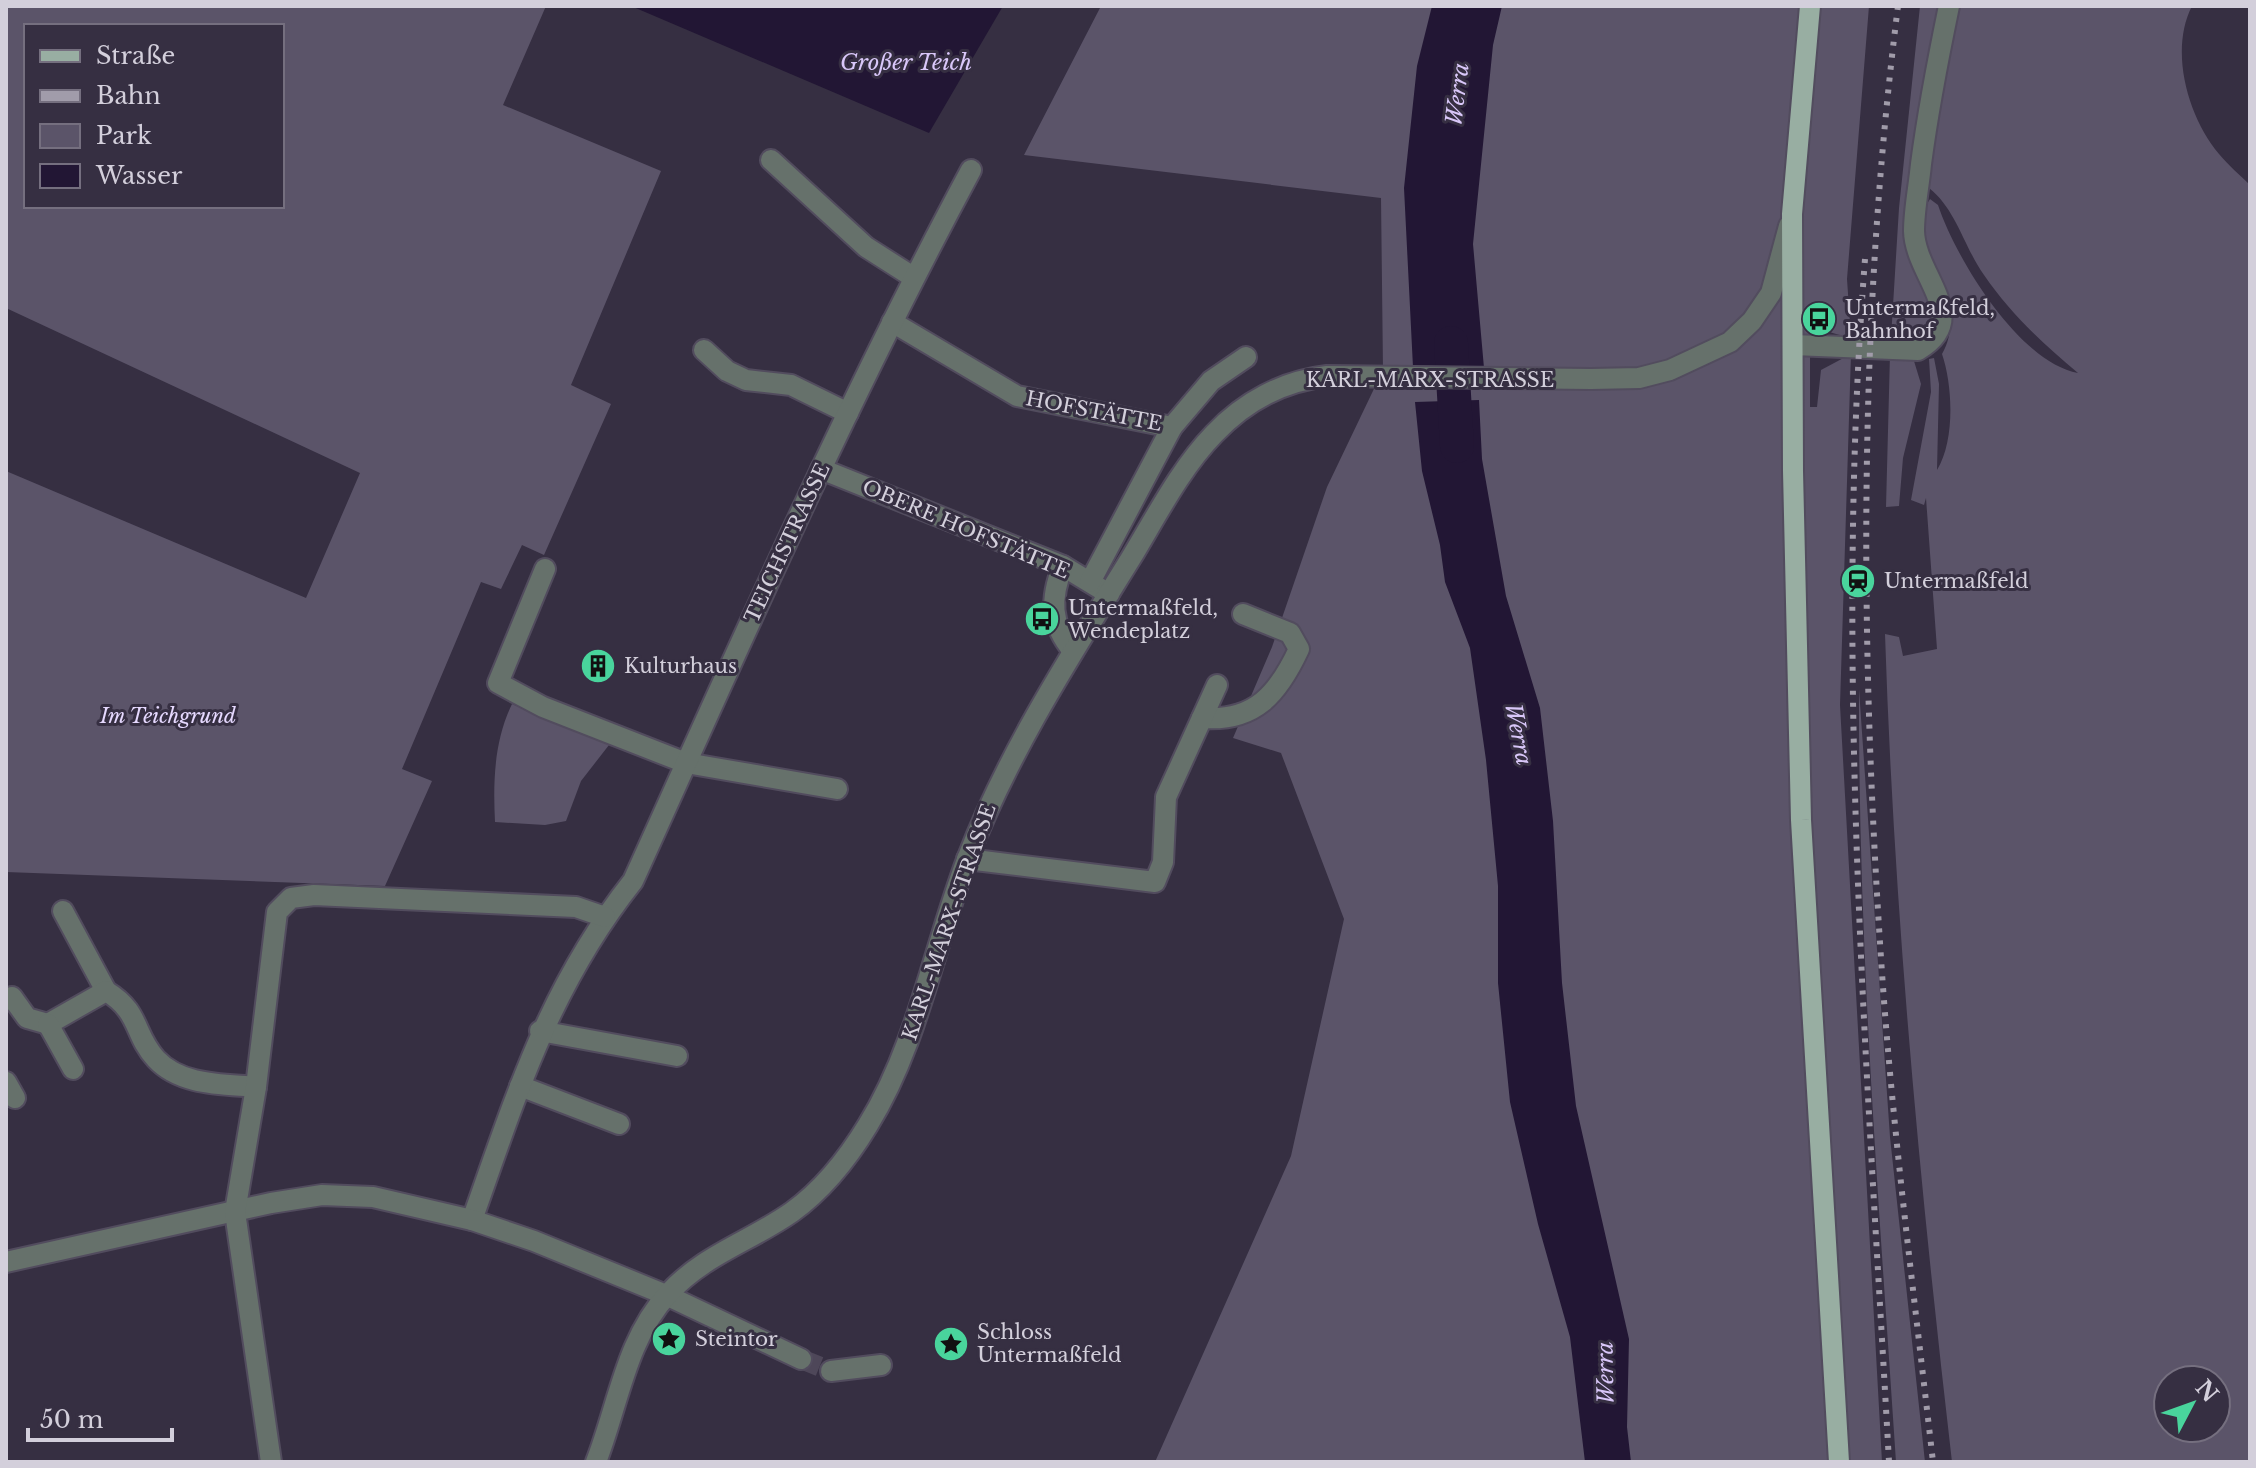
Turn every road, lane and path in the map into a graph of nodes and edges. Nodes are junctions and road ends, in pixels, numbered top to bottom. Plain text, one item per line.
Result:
1 (1810, 6) edge
2 (1949, 6) edge
3 (771, 160) dead end
4 (971, 170) dead end
5 (1792, 214) junction
6 (913, 277) junction
7 (892, 322) junction
8 (1793, 345) junction
9 (704, 350) dead end
10 (1246, 357) dead end
11 (848, 413) junction
12 (1172, 427) junction
13 (821, 469) junction
14 (1063, 566) junction
15 (545, 569) dead end
16 (1090, 582) junction
17 (1109, 594) junction
18 (1243, 614) dead end
19 (1073, 651) junction
20 (1217, 685) dead end
21 (1202, 718) junction
22 (686, 763) junction
23 (837, 789) dead end
24 (967, 859) junction
25 (63, 911) dead end
26 (605, 917) junction
27 (106, 991) junction
28 (6, 1000) edge
29 (48, 1024) junction
30 (540, 1031) junction
31 (677, 1056) dead end
32 (73, 1069) dead end
33 (520, 1086) junction
34 (256, 1087) junction
35 (619, 1124) dead end
36 (235, 1212) junction
37 (472, 1220) junction
38 (6, 1262) edge
39 (666, 1295) junction
40 (801, 1359) tunnel mouth
41 (881, 1365) dead end
42 (831, 1371) tunnel mouth
43 (271, 1462) edge
44 (596, 1462) edge
45 (1839, 1462) edge

1 - 5 main road
2 - 8 street
3 - 6 street
4 - 6 street, TEICHSTRASSE
5 - 8 main road
5 - 17 street, KARL-MARX-STRASSE
6 - 7 street, TEICHSTRASSE
7 - 11 street, TEICHSTRASSE
7 - 12 street, HOFSTÄTTE
8 - 45 main road
9 - 11 street
10 - 12 street
11 - 13 street, TEICHSTRASSE
12 - 16 street
13 - 14 street, OBERE HOFSTÄTTE
13 - 22 street, TEICHSTRASSE
14 - 16 street, OBERE HOFSTÄTTE
14 - 19 street
15 - 22 street
16 - 17 street, OBERE HOFSTÄTTE
17 - 19 street, KARL-MARX-STRASSE
18 - 21 street
19 - 24 street, KARL-MARX-STRASSE
20 - 21 street
21 - 24 street
22 - 23 street
22 - 26 street, TEICHSTRASSE
24 - 39 street, KARL-MARX-STRASSE
25 - 27 street
26 - 30 street, TEICHSTRASSE
26 - 34 street
27 - 29 street
27 - 34 street
28 - 29 street
29 - 32 street
30 - 31 street
30 - 33 street, TEICHSTRASSE
33 - 35 street
33 - 37 street, TEICHSTRASSE
34 - 36 street
36 - 37 street
36 - 38 street
36 - 43 street
37 - 39 street
39 - 40 street
39 - 44 street, KARL-MARX-STRASSE
41 - 42 street

